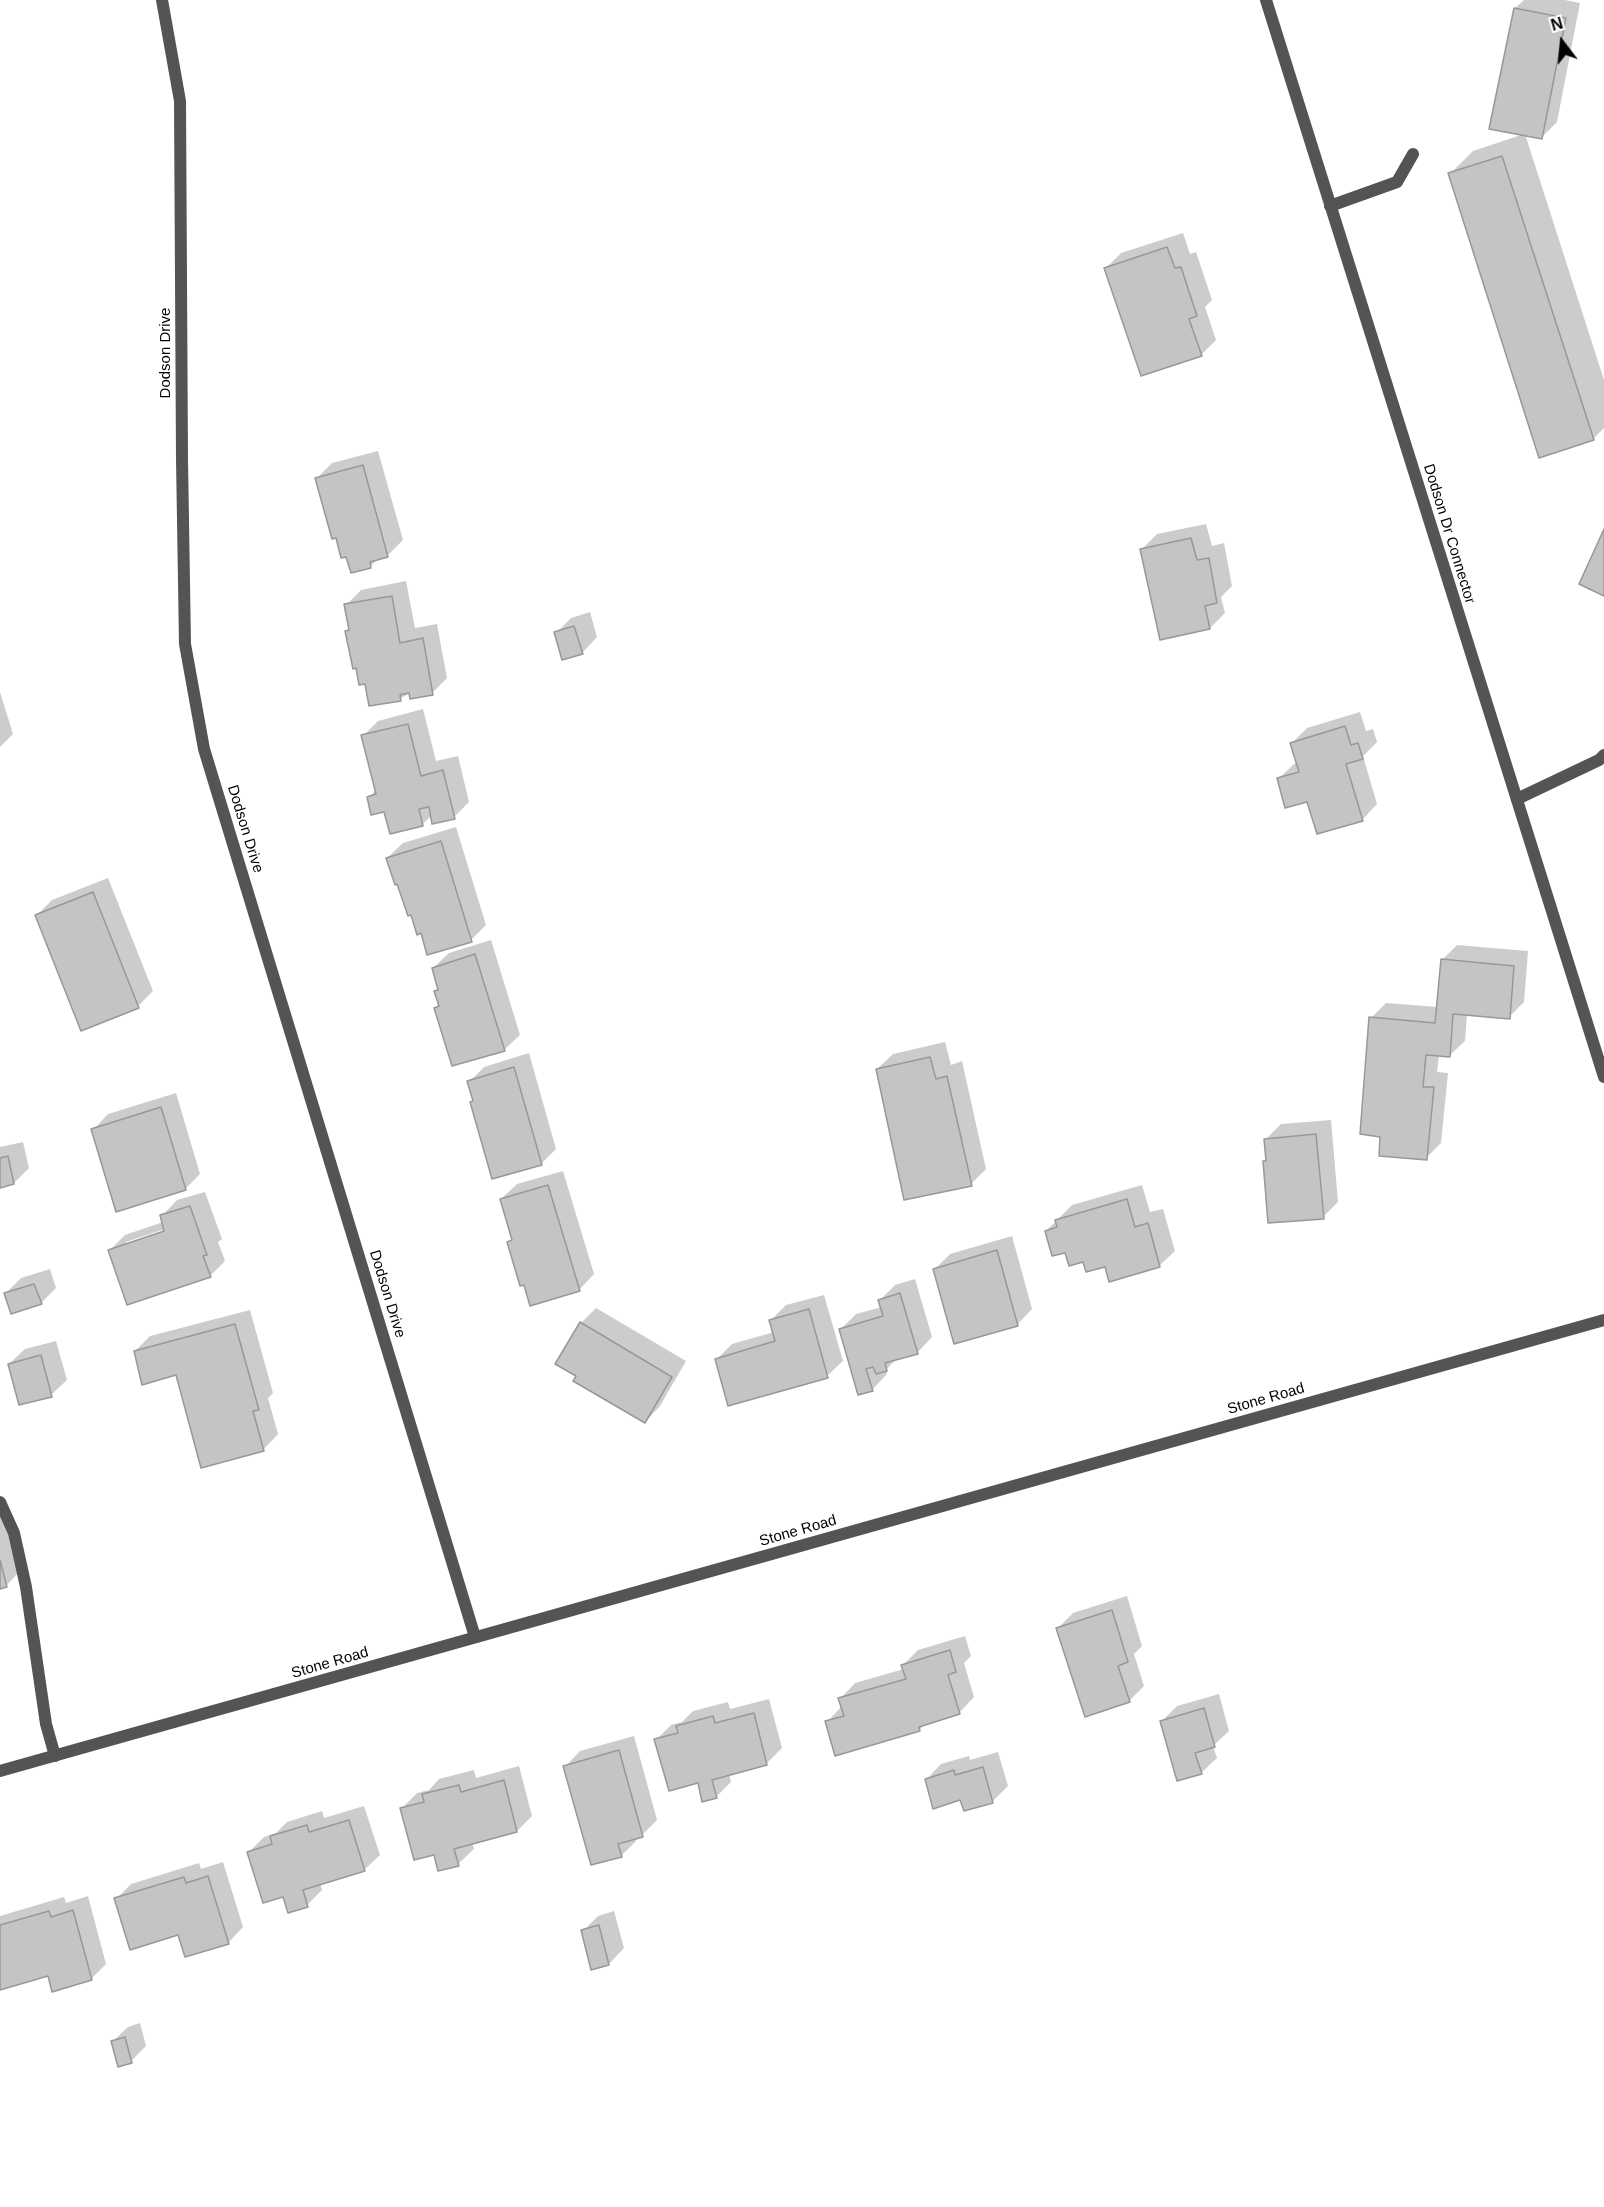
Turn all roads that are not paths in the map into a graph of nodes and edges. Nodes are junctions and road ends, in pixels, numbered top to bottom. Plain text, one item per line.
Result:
1 (162, 0) edge
2 (1266, 0) edge
3 (1413, 154) dead end
4 (1330, 206) junction
5 (1604, 755) edge
6 (1517, 799) junction
7 (1604, 1077) edge
8 (1604, 1320) edge
9 (0, 1502) edge
10 (475, 1637) junction
11 (55, 1756) junction
12 (0, 1771) edge

1 - 10 street, Dodson Drive
2 - 4 street, Dodson Dr Connector
3 - 4 street
4 - 6 street, Dodson Dr Connector
5 - 6 street
6 - 7 street, Dodson Dr Connector
8 - 10 street, Stone Road
9 - 11 street
10 - 11 street, Stone Road
11 - 12 street, Stone Road

